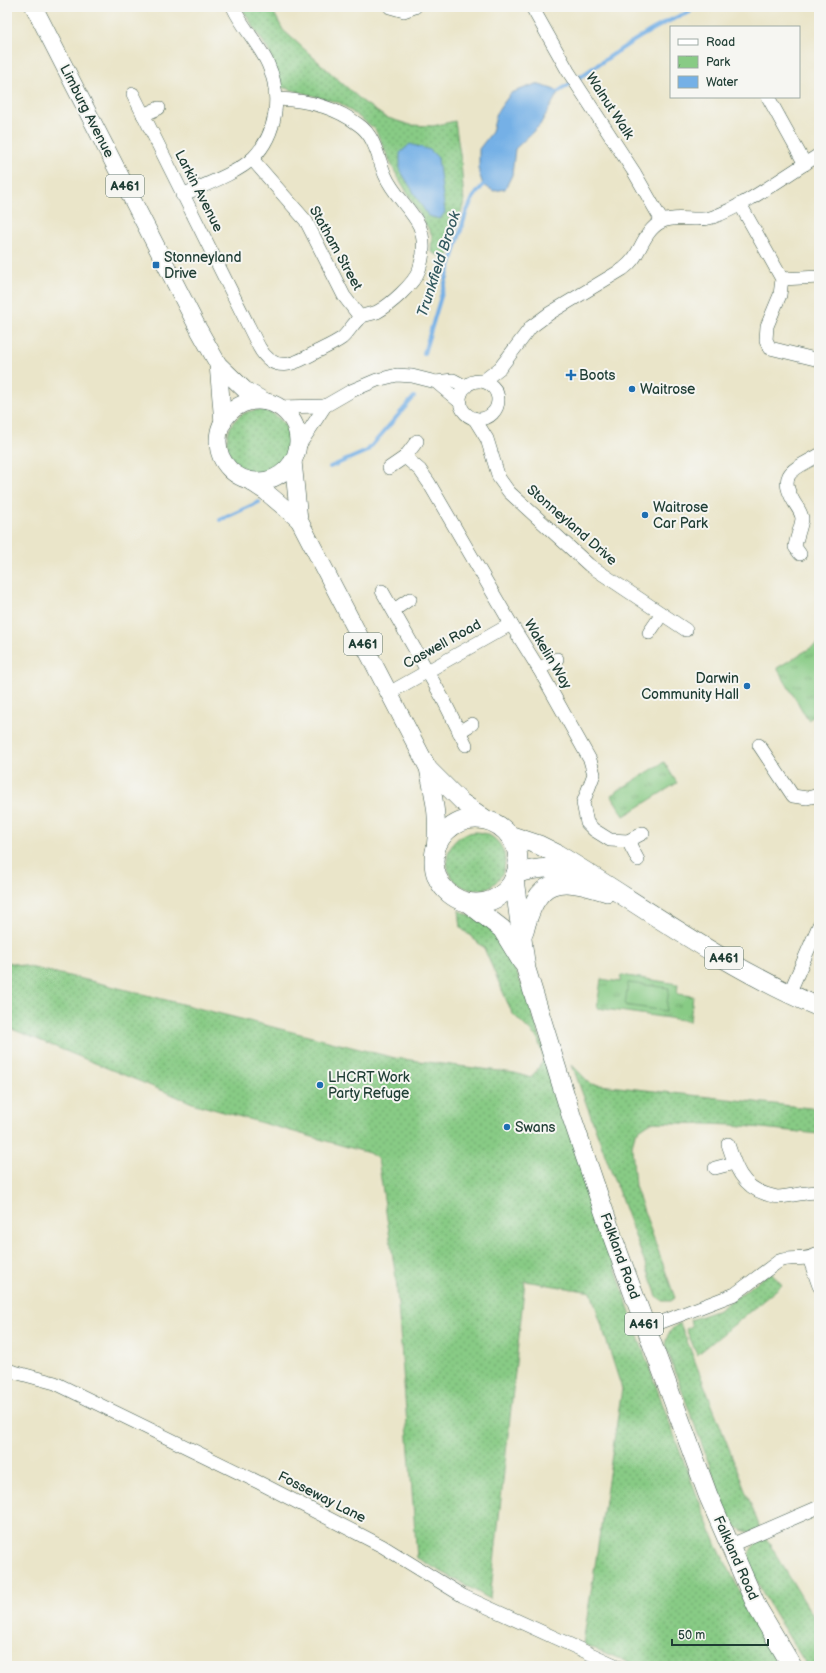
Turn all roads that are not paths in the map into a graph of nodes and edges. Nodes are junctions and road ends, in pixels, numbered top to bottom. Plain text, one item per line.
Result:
1 (34, 7) edge
2 (233, 7) edge
3 (390, 7) edge
4 (416, 7) edge
5 (532, 7) edge
6 (133, 94) dead end
7 (769, 98) edge
8 (277, 99) junction
9 (158, 108) dead end
10 (143, 115) junction
11 (819, 156) edge
12 (252, 159) junction
13 (805, 164) junction
14 (182, 195) junction
15 (740, 204) junction
16 (662, 221) junction
17 (819, 277) edge
18 (782, 279) junction
19 (360, 317) junction
20 (819, 360) edge
21 (218, 364) junction
22 (500, 368) junction
23 (483, 381) junction
24 (436, 382) junction
25 (466, 387) junction
26 (497, 393) junction
27 (461, 403) junction
28 (272, 404) junction
29 (324, 406) junction
30 (493, 413) junction
31 (474, 418) junction
32 (223, 423) junction
33 (487, 439) junction
34 (417, 441) dead end
35 (296, 453) junction
36 (819, 455) edge
37 (405, 458) junction
38 (389, 468) dead end
39 (248, 480) junction
40 (299, 520) junction
41 (800, 554) dead end
42 (382, 591) dead end
43 (410, 599) dead end
44 (394, 610) junction
45 (662, 614) junction
46 (511, 624) junction
47 (686, 630) dead end
48 (649, 633) dead end
49 (557, 659) dead end
50 (539, 669) junction
51 (427, 672) junction
52 (389, 693) junction
53 (472, 724) dead end
54 (458, 732) junction
55 (466, 745) dead end
56 (759, 745) dead end
57 (428, 768) junction
58 (818, 789) edge
59 (491, 822) junction
60 (643, 833) dead end
61 (509, 835) junction
62 (628, 841) junction
63 (435, 849) junction
64 (638, 860) dead end
65 (591, 874) junction
66 (515, 877) junction
67 (634, 901) junction
68 (467, 902) junction
69 (819, 925) edge
70 (522, 941) junction
71 (526, 969) junction
72 (789, 994) junction
73 (819, 1007) edge
74 (728, 1144) dead end
75 (734, 1163) junction
76 (716, 1168) dead end
77 (819, 1192) edge
78 (814, 1256) edge
79 (819, 1286) edge
80 (646, 1328) junction
81 (7, 1370) edge
82 (819, 1507) edge
83 (729, 1546) junction
84 (617, 1666) edge
85 (792, 1666) edge

1 - 21 main road, Limburg Avenue / A461
2 - 8 street
3 - 4 street
5 - 16 street, Walnut Walk
6 - 10 street, Larkin Avenue
7 - 13 street
8 - 12 street
8 - 19 street
9 - 10 street
10 - 14 street, Larkin Avenue
11 - 13 street
12 - 14 street
12 - 19 street, Statham Street
13 - 15 street
14 - 19 street, Larkin Avenue
15 - 16 street
15 - 18 street
16 - 22 street
17 - 18 street
18 - 20 street
21 - 28 main road, Limburg Avenue / A461
21 - 32 main road, Limburg Avenue / A461
22 - 23 street
22 - 26 street
23 - 25 street
23 - 26 street
24 - 25 street
24 - 27 street
24 - 29 street
25 - 27 street
26 - 30 street
27 - 31 street
28 - 29 street
28 - 32 main road
28 - 35 main road, A461
29 - 35 street
30 - 31 street
30 - 33 street
31 - 33 street
32 - 39 main road, A461
33 - 45 street, Stonneyland Drive
34 - 37 street
35 - 39 main road
35 - 40 main road, A461
36 - 41 street
37 - 38 street
37 - 46 street, Wakelin Way
39 - 40 main road, A461
40 - 52 main road, A461
42 - 44 street
43 - 44 street
44 - 51 street
45 - 47 street, Stonneyland Drive
45 - 48 street
46 - 50 street, Wakelin Way
46 - 51 street, Caswell Road
49 - 50 street
50 - 62 street, Wakelin Way
51 - 52 street, Caswell Road
51 - 54 street
52 - 57 main road, A461
53 - 54 street
54 - 55 street
56 - 58 street
57 - 59 main road, A461
57 - 63 main road, A461
59 - 61 highway, A461
59 - 63 highway, A461
60 - 62 street
61 - 65 highway, A461
61 - 66 highway, A461
62 - 64 street
63 - 68 highway, A461
65 - 66 highway, A461
65 - 67 highway, A461
66 - 68 highway
66 - 70 highway, Falkland Road / A461
67 - 70 highway
67 - 72 highway, A461
68 - 71 highway, Falkland Road / A461
69 - 72 street
70 - 71 highway, Falkland Road / A461
71 - 80 highway, Falkland Road / A461
72 - 73 highway, A461
74 - 75 street
75 - 76 street
75 - 77 street
78 - 79 street
78 - 80 street
80 - 83 highway, Falkland Road / A461
81 - 84 street, Fosseway Lane
82 - 83 street
83 - 85 highway, Falkland Road / A461

